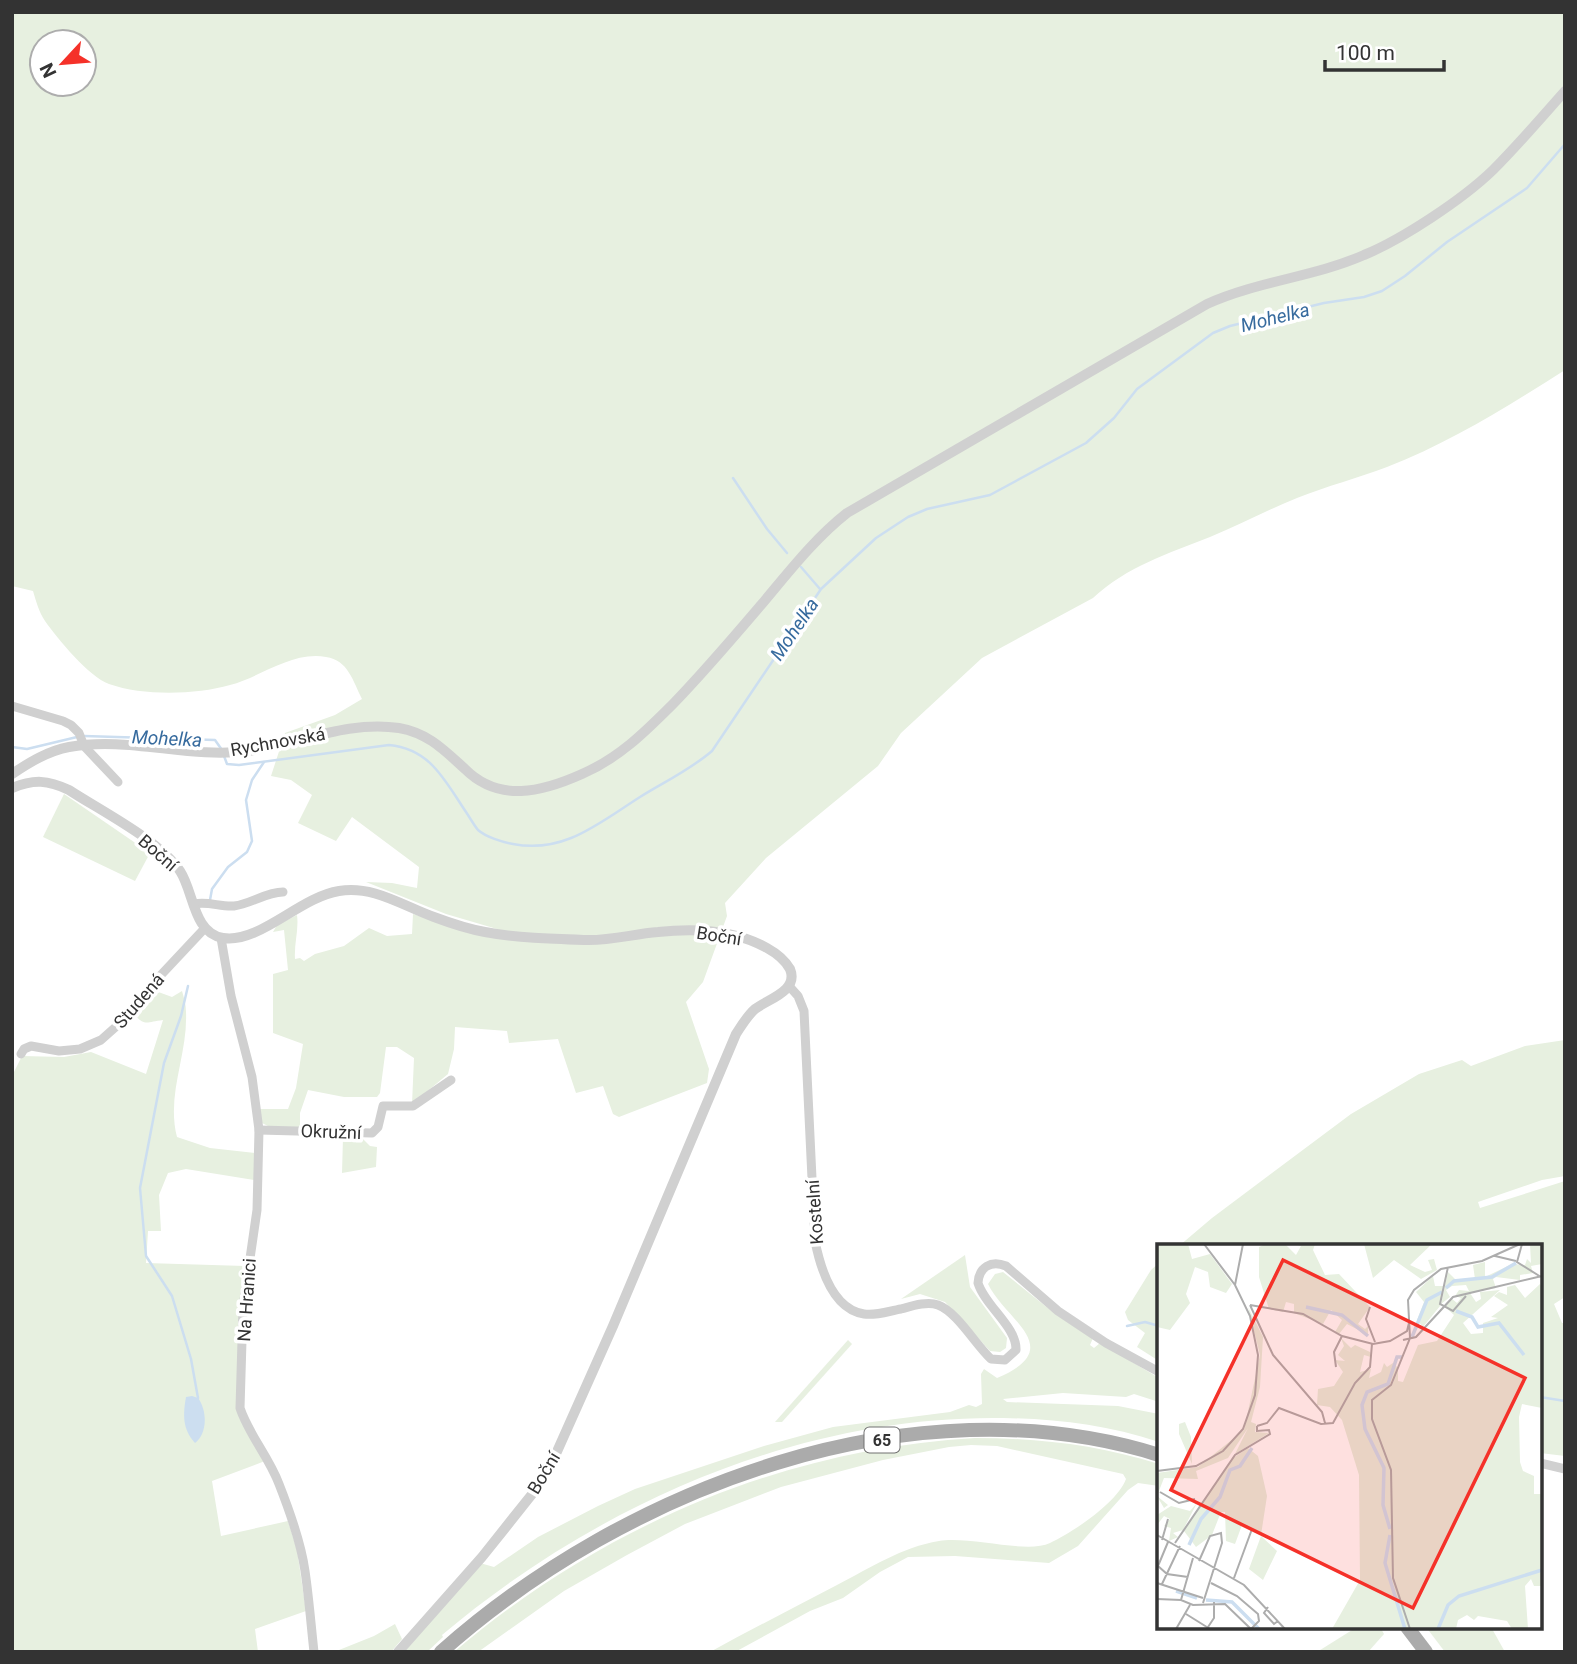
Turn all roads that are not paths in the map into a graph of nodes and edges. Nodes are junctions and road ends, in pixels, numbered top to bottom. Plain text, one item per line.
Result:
1 (1565, 91) edge
2 (12, 706) edge
3 (82, 740) junction
4 (12, 774) edge
5 (118, 782) dead end
6 (12, 788) edge
7 (283, 892) dead end
8 (194, 904) junction
9 (205, 928) junction
10 (220, 938) junction
11 (789, 986) junction
12 (21, 1054) dead end
13 (451, 1080) dead end
14 (259, 1130) junction
15 (1157, 1371) edge
16 (1157, 1454) edge
17 (1542, 1463) edge
18 (1565, 1469) edge
19 (1409, 1629) edge
20 (314, 1652) edge
21 (398, 1652) edge
22 (441, 1652) edge
23 (1426, 1652) edge

1 - 3 street, Rychnovská
2 - 3 street
3 - 4 street, Rychnovská
3 - 5 street
6 - 8 street, Boční
7 - 8 street
8 - 9 street, Boční
9 - 10 street
9 - 12 street, Studená
10 - 11 street, Boční
10 - 14 street, Na Hranici
11 - 15 street, Kostelní
11 - 21 street, Boční
13 - 14 street, Okružní
14 - 20 street, Na Hranici
16 - 22 main road, 65
17 - 18 street
19 - 23 main road

